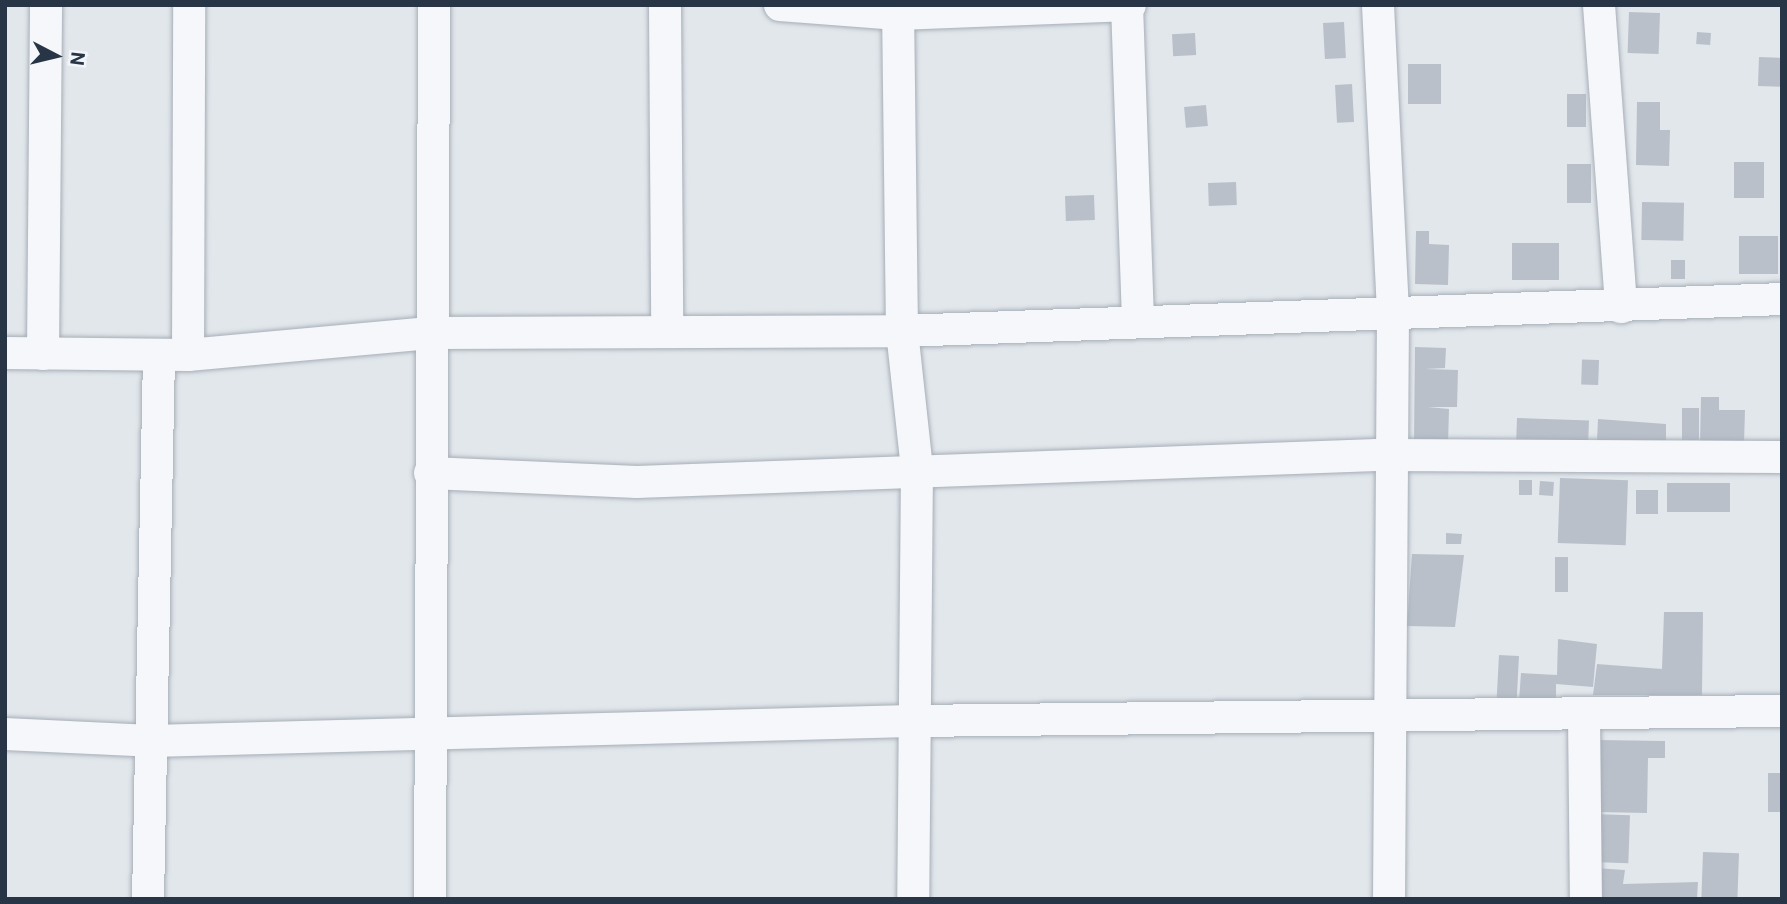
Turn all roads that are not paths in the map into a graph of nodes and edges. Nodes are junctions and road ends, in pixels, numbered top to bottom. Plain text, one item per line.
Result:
1 (46, 5) edge
2 (189, 5) edge
3 (434, 5) edge
4 (665, 5) edge
5 (780, 5) edge
6 (1128, 5) edge
7 (1378, 5) edge
8 (1599, 5) edge
9 (898, 9) edge
10 (1782, 299) edge
11 (1621, 307) junction
12 (1393, 315) junction
13 (1138, 321) junction
14 (667, 329) junction
15 (902, 331) junction
16 (430, 333) junction
17 (5, 354) edge
18 (43, 354) junction
19 (173, 355) junction
20 (1390, 455) junction
21 (1782, 457) edge
22 (917, 468) junction
23 (430, 473) junction
24 (1782, 711) edge
25 (1584, 715) junction
26 (1386, 719) junction
27 (911, 721) junction
28 (428, 733) junction
29 (5, 734) edge
30 (151, 741) junction
31 (148, 899) edge
32 (430, 899) edge
33 (913, 899) edge
34 (1389, 899) edge
35 (1586, 899) edge

1 - 18 street
2 - 19 street
3 - 16 street
4 - 14 street
5 - 9 street
6 - 9 street
6 - 13 street
7 - 12 street
8 - 11 street
9 - 15 street
10 - 11 street
11 - 12 street
12 - 13 street
12 - 20 street
13 - 15 street
14 - 15 street
14 - 16 street
15 - 22 street
16 - 19 street
16 - 23 street
17 - 18 street
18 - 19 street
19 - 30 street
20 - 21 street
20 - 22 street
20 - 26 street
22 - 23 street
22 - 27 street
23 - 28 street
24 - 25 street
25 - 26 street
25 - 35 street
26 - 27 street
26 - 34 street
27 - 28 street
27 - 33 street
28 - 30 street
28 - 32 street
29 - 30 street
30 - 31 street

